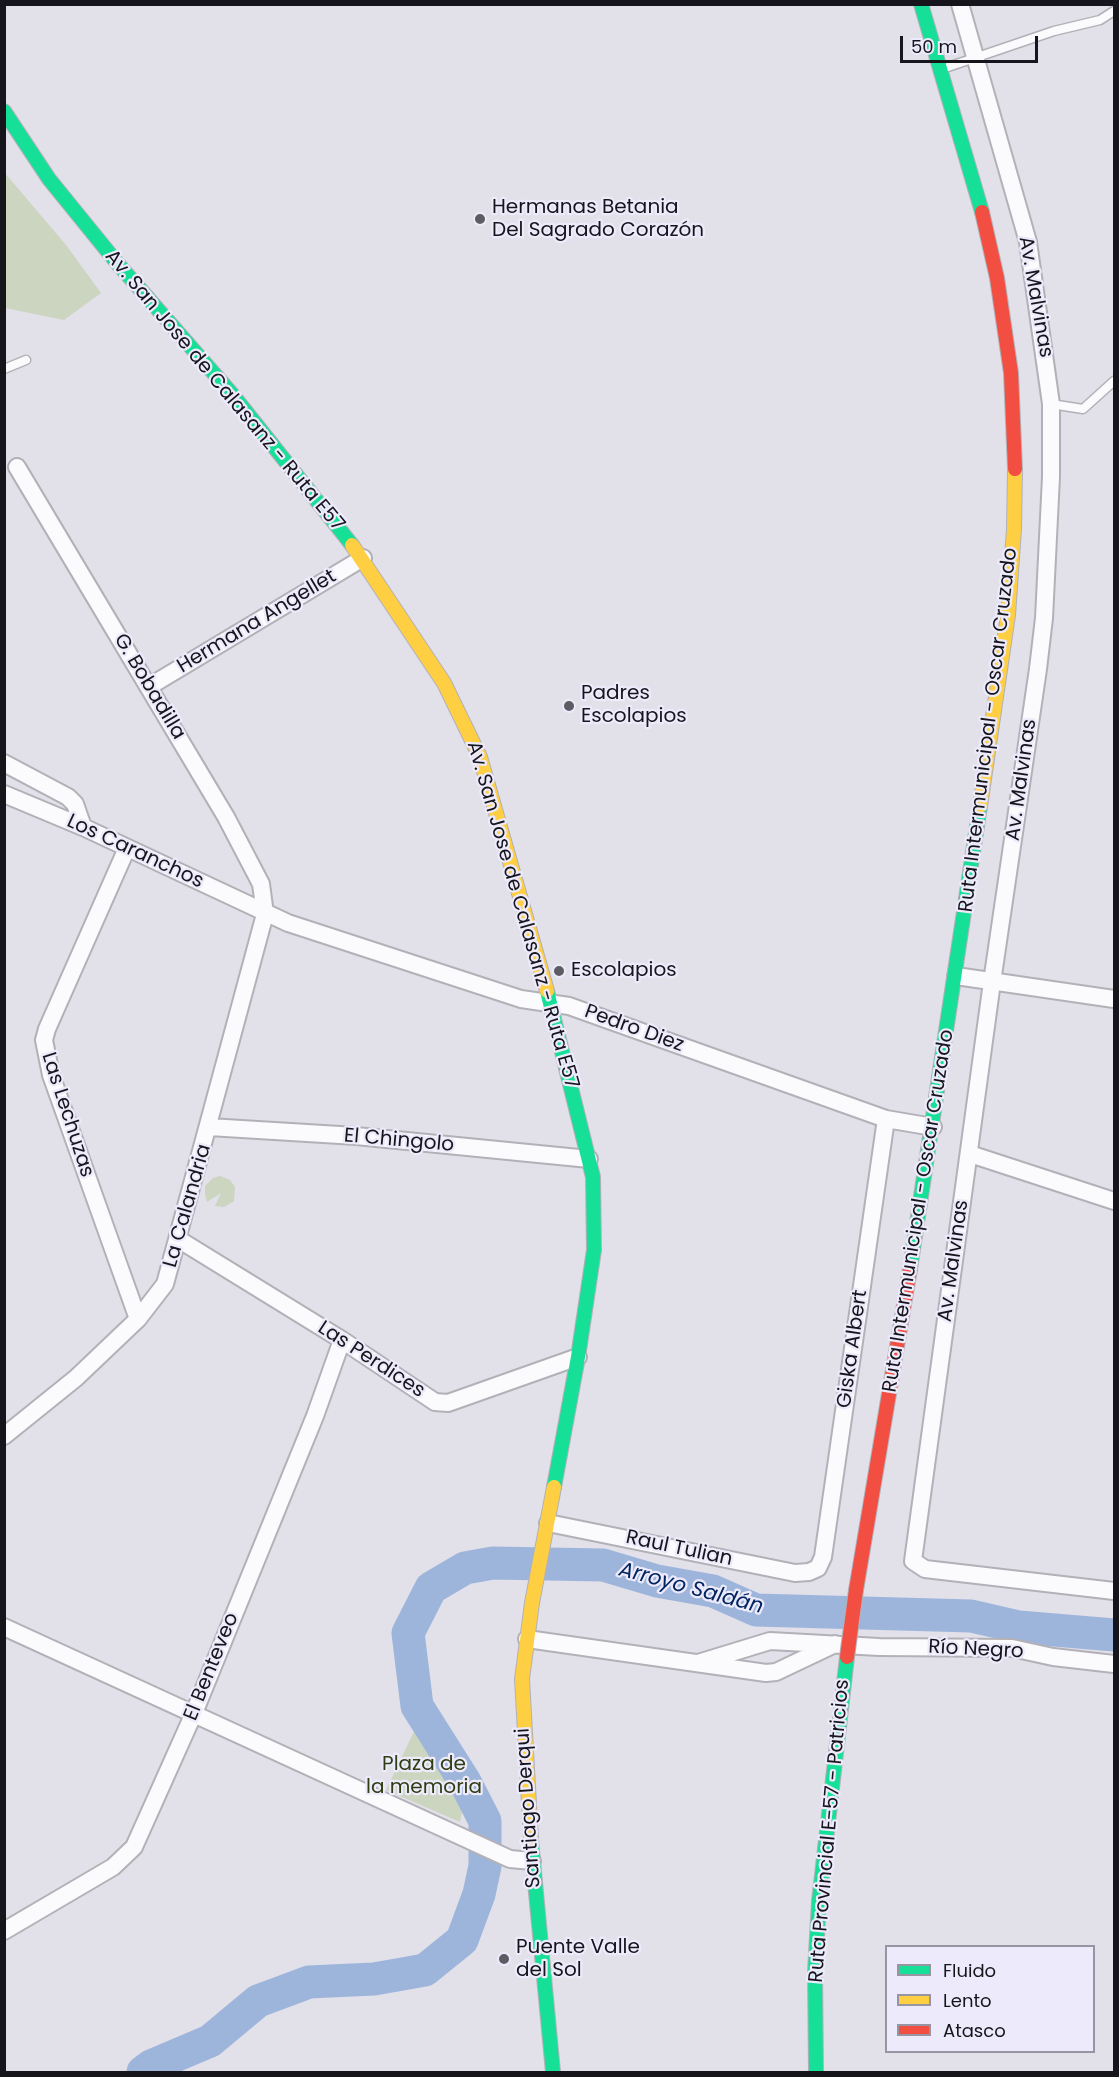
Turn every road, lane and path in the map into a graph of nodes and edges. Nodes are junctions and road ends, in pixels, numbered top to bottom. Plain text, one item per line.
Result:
1 (906, 4) edge
2 (921, 4) edge
3 (960, 4) edge
4 (1114, 11) edge
5 (976, 57) junction
6 (941, 69) junction
7 (4, 111) edge
8 (26, 360) dead end
9 (4, 369) edge
10 (1114, 381) edge
11 (1052, 404) junction
12 (17, 466) dead end
13 (363, 558) junction
14 (150, 687) junction
15 (4, 763) edge
16 (4, 794) edge
17 (83, 827) junction
18 (127, 848) junction
19 (265, 914) junction
20 (956, 976) junction
21 (992, 982) junction
22 (1114, 999) edge
23 (551, 1004) junction
24 (886, 1119) junction
25 (927, 1126) junction
26 (210, 1127) junction
27 (970, 1154) junction
28 (589, 1160) junction
29 (1114, 1201) edge
30 (178, 1239) junction
31 (138, 1319) junction
32 (342, 1340) junction
33 (578, 1357) junction
34 (4, 1436) edge
35 (548, 1523) junction
36 (543, 1544) joint
37 (809, 1572) joint
38 (856, 1590) joint
39 (1114, 1591) edge
40 (4, 1627) edge
41 (527, 1639) junction
42 (842, 1650) junction
43 (698, 1663) junction
44 (1114, 1664) edge
45 (194, 1713) junction
46 (532, 1861) junction
47 (4, 1931) edge
48 (553, 2073) edge
49 (816, 2073) edge

1 - 25 main road, Ruta Intermunicipal - Oscar Cruzado
2 - 6 main road, Ruta Intermunicipal - Oscar Cruzado
3 - 5 street, Av. Malvinas
4 - 5 lane
5 - 6 lane
5 - 11 street, Av. Malvinas
6 - 20 main road, Ruta Intermunicipal - Oscar Cruzado
7 - 13 main road, Av. San Jose de Calasanz - Ruta E57
8 - 9 lane
10 - 11 lane
11 - 21 street, Av. Malvinas
12 - 14 street, G. Bobadilla
13 - 14 street, Hermana Angellet
13 - 23 main road, Av. San Jose de Calasanz - Ruta E57
14 - 19 street, G. Bobadilla
15 - 17 street
16 - 17 street, Los Caranchos
17 - 18 street, Los Caranchos
18 - 19 street, Los Caranchos
18 - 31 street, Las Lechuzas
19 - 23 street, Pedro Diez
19 - 26 street, La Calandria
20 - 21 street
20 - 25 main road, Ruta Intermunicipal - Oscar Cruzado
21 - 22 street
21 - 27 street, Av. Malvinas
23 - 24 street, Pedro Diez
23 - 28 main road, Av. San Jose de Calasanz - Ruta E57
24 - 25 street, Pedro Diez
24 - 37 street, Giska Albert
25 - 38 main road, Ruta Intermunicipal - Oscar Cruzado
26 - 28 street, El Chingolo
26 - 30 street, La Calandria
27 - 29 street
27 - 39 street, Av. Malvinas
28 - 33 main road, Av. San Jose de Calasanz - Ruta E57
30 - 31 street, La Calandria
30 - 32 street, Las Perdices
31 - 34 street, La Calandria
32 - 33 street, Las Perdices
32 - 45 street, El Benteveo
33 - 35 main road, Av. San Jose de Calasanz - Ruta E57
35 - 36 main road, Av. San Jose de Calasanz - Ruta E57
35 - 37 street, Raul Tulian
36 - 41 main road, Santiago Derqui
38 - 42 main road, Ruta Provincial E-57 - Patricios, bridge
40 - 45 street
41 - 43 street, Río Negro
41 - 46 main road, Santiago Derqui
42 - 43 street, Río Negro
42 - 43 street, Río Negro
42 - 44 street, Río Negro
42 - 49 main road, Ruta Provincial E-57 - Patricios
45 - 46 street
45 - 47 street, El Benteveo
46 - 48 main road, Santiago Derqui

